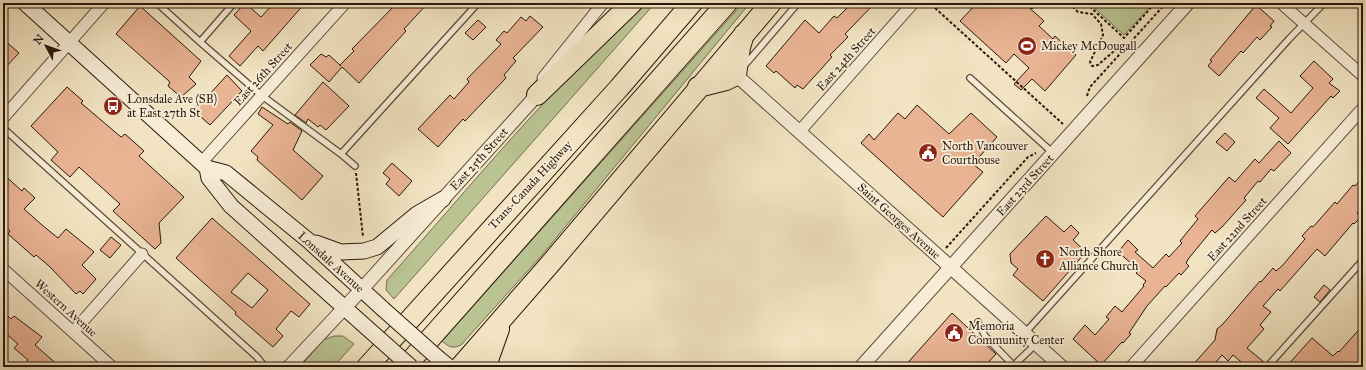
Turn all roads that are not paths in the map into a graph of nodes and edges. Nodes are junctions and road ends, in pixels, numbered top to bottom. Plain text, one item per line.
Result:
1 (25, 3) edge
2 (104, 3) edge
3 (157, 3) edge
4 (234, 3) edge
5 (344, 3) edge
6 (478, 3) edge
7 (603, 3) edge
8 (632, 3) edge
9 (692, 3) edge
10 (727, 3) edge
11 (771, 3) edge
12 (798, 3) edge
13 (913, 3) edge
14 (1188, 3) edge
15 (1282, 3) edge
16 (1324, 3) edge
17 (1305, 24) junction
18 (744, 34) junction
19 (200, 42) junction
20 (69, 43) junction
21 (736, 75) junction
22 (1363, 76) edge
23 (970, 78) dead end
24 (698, 87) junction
25 (260, 95) junction
26 (537, 95) junction
27 (1363, 108) edge
28 (3, 118) edge
29 (3, 128) edge
30 (798, 132) junction
31 (1049, 149) junction
32 (342, 154) junction
33 (204, 165) junction
34 (355, 166) road end
35 (443, 199) junction
36 (309, 241) junction
37 (142, 254) junction
38 (1363, 260) edge
39 (950, 268) junction
40 (3, 269) edge
41 (362, 289) junction
42 (344, 307) junction
43 (503, 318) junction
44 (978, 322) dead end
45 (74, 331) junction
46 (1025, 334) junction
47 (1036, 344) junction
48 (444, 362) edge
49 (1013, 366) edge
50 (112, 367) edge
51 (265, 367) edge
52 (289, 367) edge
53 (367, 367) edge
54 (405, 367) edge
55 (411, 367) edge
56 (460, 367) edge
57 (488, 367) edge
58 (861, 367) edge
59 (1062, 367) edge
60 (1131, 367) edge
61 (1267, 367) edge

1 - 20 main road, Lonsdale Avenue
2 - 20 street
3 - 19 lane
4 - 19 lane
5 - 25 street, East 26th Street
6 - 32 lane
7 - 26 street, East 25th Street
8 - 26 highway
9 - 53 highway, Trans-Canada Highway
10 - 54 highway
11 - 18 highway
12 - 21 lane
13 - 30 street, East 24th Street
14 - 31 street, East 23rd Street
15 - 17 street
16 - 17 lane
17 - 22 street
17 - 46 lane
18 - 21 highway
18 - 24 highway
19 - 25 lane
20 - 28 street
20 - 33 main road, Lonsdale Avenue
21 - 24 highway
21 - 30 street, Saint Georges Avenue
23 - 31 lane
24 - 43 highway
25 - 32 lane
25 - 33 street, East 26th Street
26 - 35 street, East 25th Street
27 - 60 street, East 22nd Street
29 - 37 lane
30 - 39 street, Saint Georges Avenue
31 - 39 street, East 23rd Street
32 - 34 lane
33 - 36 main road, Lonsdale Avenue
33 - 42 main road, Lonsdale Avenue
35 - 36 main road
35 - 41 street, East 25th Street
36 - 41 main road, Lonsdale Avenue
37 - 45 street
37 - 51 lane
38 - 61 lane
39 - 46 street, Saint Georges Avenue
39 - 58 street, East 23rd Street
40 - 45 street, Western Avenue
41 - 42 street, East 25th Street
41 - 48 main road, Lonsdale Avenue, bridge
42 - 52 street, East 25th Street
42 - 55 main road, Lonsdale Avenue, bridge
43 - 56 highway
43 - 57 highway
44 - 49 lane
45 - 50 street, Western Avenue
46 - 47 street, Saint Georges Avenue
47 - 49 lane
47 - 59 street, Saint Georges Avenue

